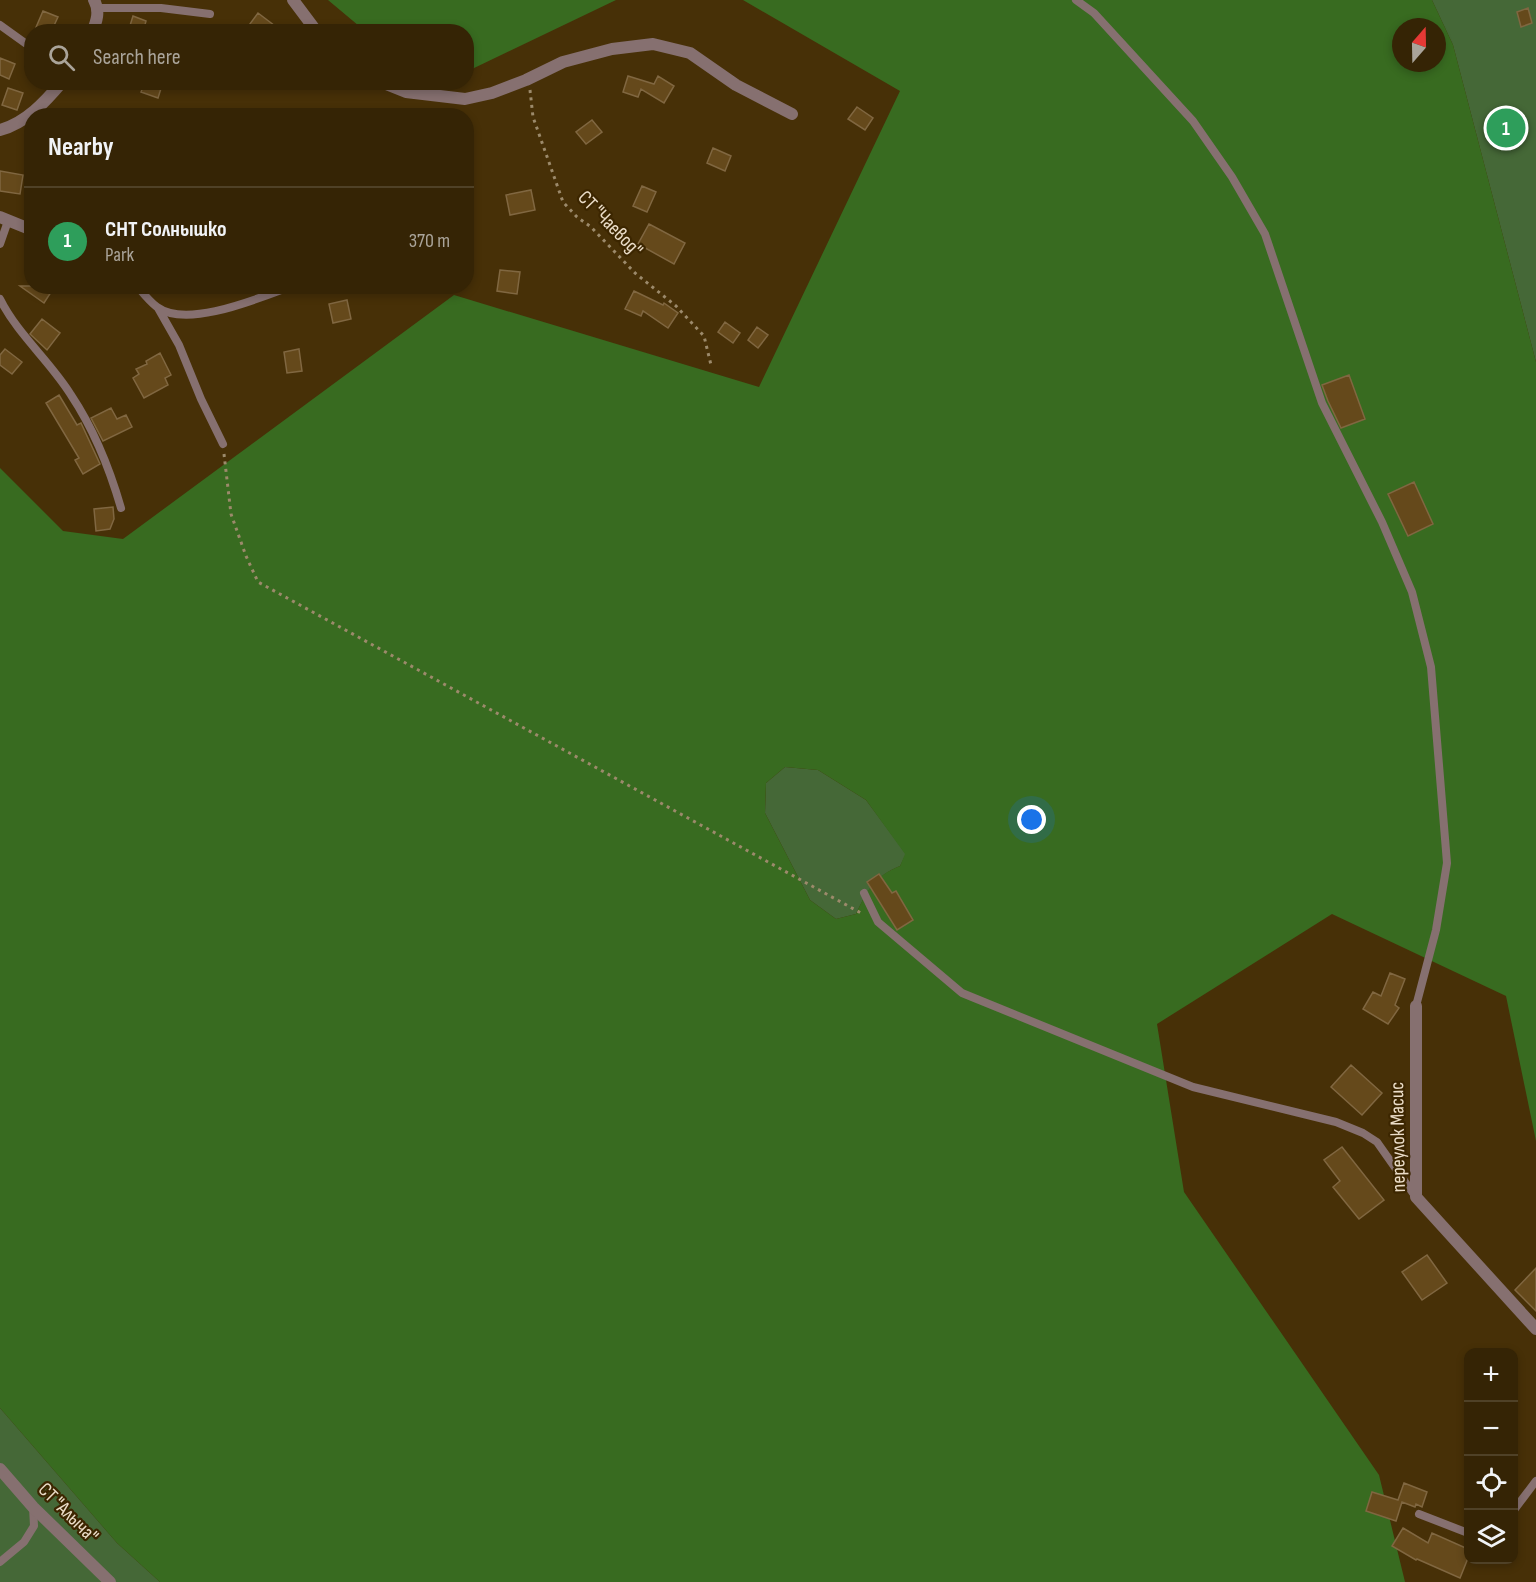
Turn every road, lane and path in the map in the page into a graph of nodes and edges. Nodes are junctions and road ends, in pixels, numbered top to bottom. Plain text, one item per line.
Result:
1 (293, 0) edge
2 (1076, 0) edge
3 (96, 4) edge
4 (210, 14) dead end
5 (96, 24) edge
6 (311, 24) edge
7 (0, 25) edge
8 (24, 42) edge
9 (526, 80) junction
10 (55, 90) edge
11 (401, 90) edge
12 (38, 108) edge
13 (792, 114) dead end
14 (24, 118) edge
15 (0, 130) edge
16 (4, 219) edge
17 (24, 227) edge
18 (0, 244) edge
19 (145, 294) edge
20 (269, 294) edge
21 (0, 299) edge
22 (158, 308) junction
23 (711, 365) dead end
24 (223, 444) joint
25 (122, 508) dead end
26 (864, 893) dead end
27 (878, 922) junction
28 (1416, 1006) joint
29 (1416, 1197) junction
30 (1536, 1329) edge
31 (0, 1469) edge
32 (1536, 1481) edge
33 (1518, 1505) edge
34 (33, 1507) junction
35 (1419, 1514) dead end
36 (1464, 1531) edge
37 (0, 1562) edge
38 (110, 1582) edge

1 - 6 street
2 - 28 lane
3 - 4 lane
3 - 5 street
7 - 8 lane
9 - 11 street
9 - 13 street
9 - 23 path, СТ "Чаевод"
10 - 12 street
14 - 15 street
16 - 17 street
16 - 18 lane
19 - 22 lane
20 - 22 lane
21 - 25 lane
22 - 24 lane
24 - 27 path
26 - 27 lane
27 - 29 lane
28 - 29 street, переулок Масис
29 - 30 street, переулок Масис
31 - 34 street, СТ "Алыча"
32 - 33 lane
34 - 37 lane
34 - 38 street, СТ "Алыча"
35 - 36 lane

